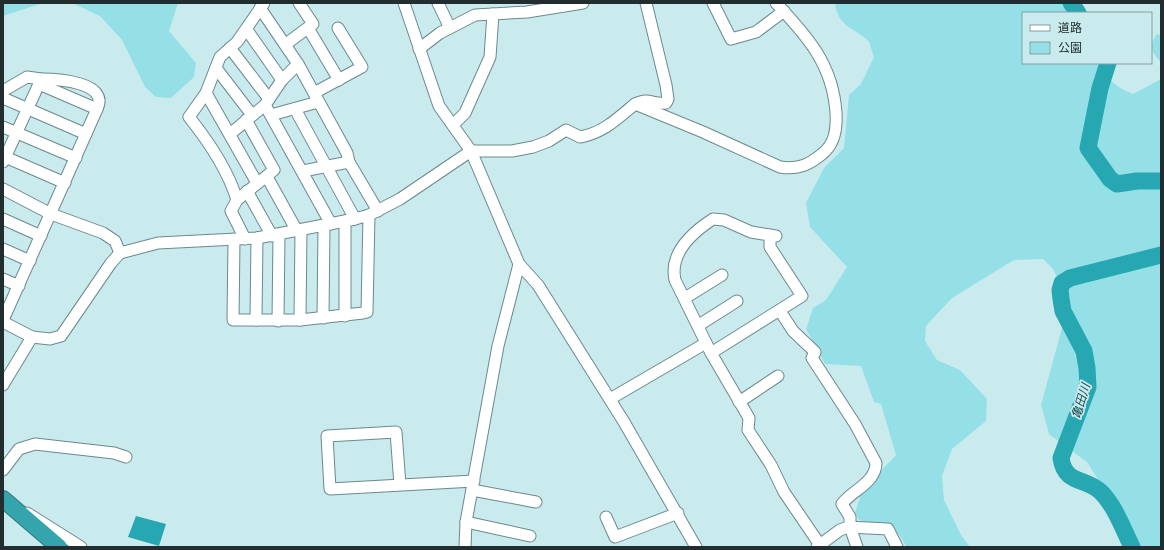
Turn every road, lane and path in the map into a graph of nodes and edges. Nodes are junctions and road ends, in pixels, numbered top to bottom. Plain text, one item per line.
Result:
1 (299, 3) edge
2 (404, 3) edge
3 (438, 3) edge
4 (583, 3) edge
5 (646, 3) edge
6 (713, 3) edge
7 (776, 3) edge
8 (262, 6) edge
9 (784, 11) junction
10 (493, 14) junction
11 (308, 28) junction
12 (338, 28) dead end
13 (450, 28) junction
14 (247, 30) junction
15 (286, 44) junction
16 (230, 48) junction
17 (418, 49) junction
18 (298, 64) junction
19 (216, 68) junction
20 (282, 80) junction
21 (339, 80) junction
22 (40, 81) junction
23 (3, 91) edge
24 (206, 93) junction
25 (316, 97) junction
26 (3, 98) edge
27 (267, 102) junction
28 (636, 104) junction
29 (27, 109) junction
30 (97, 109) junction
31 (295, 109) junction
32 (272, 115) junction
33 (249, 117) junction
34 (453, 125) junction
35 (3, 128) edge
36 (16, 133) junction
37 (86, 134) junction
38 (230, 134) junction
39 (471, 151) junction
40 (76, 158) junction
41 (4, 159) edge
42 (349, 162) junction
43 (325, 166) junction
44 (302, 171) junction
45 (267, 177) junction
46 (65, 183) junction
47 (257, 183) junction
48 (3, 189) edge
49 (247, 191) junction
50 (237, 200) junction
51 (374, 213) junction
52 (51, 214) junction
53 (3, 220) edge
54 (350, 220) junction
55 (327, 225) junction
56 (299, 231) junction
57 (41, 236) junction
58 (275, 236) junction
59 (257, 238) junction
60 (245, 239) junction
61 (234, 240) junction
62 (3, 249) edge
63 (120, 253) junction
64 (30, 261) junction
65 (519, 264) junction
66 (722, 275) dead end
67 (3, 279) edge
68 (19, 286) junction
69 (685, 298) junction
70 (737, 301) dead end
71 (780, 311) junction
72 (345, 316) junction
73 (323, 318) junction
74 (256, 320) junction
75 (300, 320) junction
76 (3, 321) edge
77 (278, 321) junction
78 (698, 325) junction
79 (32, 338) junction
80 (706, 343) junction
81 (711, 353) junction
82 (778, 376) dead end
83 (3, 385) edge
84 (610, 399) junction
85 (739, 402) junction
86 (126, 457) dead end
87 (3, 470) edge
88 (400, 485) junction
89 (473, 486) junction
90 (3, 499) edge
91 (536, 502) dead end
92 (17, 510) junction
93 (678, 513) junction
94 (606, 517) dead end
95 (466, 522) junction
96 (850, 527) junction
97 (530, 536) dead end
98 (818, 546) edge
99 (59, 547) edge
100 (81, 547) edge
101 (465, 547) edge
102 (696, 547) edge
103 (857, 547) edge
104 (897, 547) edge

1 - 11 street
2 - 17 street
3 - 13 street
4 - 10 street
5 - 28 street
6 - 9 street
7 - 9 street
8 - 14 street
8 - 15 street
9 - 28 street
10 - 13 street
10 - 34 street
11 - 15 street
11 - 21 street
12 - 21 street
13 - 17 street
14 - 16 street
14 - 20 street
15 - 18 street
16 - 19 street
16 - 27 street
17 - 34 street
18 - 20 street
18 - 25 street
19 - 24 street
19 - 33 street
20 - 27 street
21 - 25 street
22 - 23 street
22 - 29 street
22 - 30 street
22 - 30 street
24 - 38 street
24 - 50 street
25 - 31 street
25 - 42 street
26 - 29 street
27 - 32 street
27 - 33 street
28 - 39 street
29 - 36 street
29 - 37 street
30 - 37 street
31 - 32 street
31 - 43 street
32 - 44 street
33 - 38 street
33 - 45 street
34 - 39 street
35 - 36 street
36 - 40 street
36 - 41 street
37 - 40 street
38 - 47 street
39 - 51 street
39 - 65 street
40 - 46 street
41 - 46 street
42 - 43 street
42 - 51 street
43 - 44 street
43 - 54 street
44 - 55 street
45 - 47 street
45 - 56 street
46 - 52 street
47 - 49 street
48 - 52 street
49 - 50 street
49 - 58 street
50 - 60 street
51 - 54 street
51 - 72 street
52 - 57 street
52 - 63 street
53 - 57 street
54 - 55 street
54 - 72 street
55 - 56 street
55 - 73 street
56 - 58 street
56 - 75 street
57 - 64 street
58 - 59 street
58 - 77 street
59 - 60 street
59 - 74 street
60 - 61 street
61 - 63 street
61 - 74 street
62 - 64 street
63 - 79 street
64 - 68 street
65 - 84 street
65 - 89 street
66 - 69 street
67 - 68 street
68 - 76 street
69 - 71 street
69 - 78 street
70 - 78 street
71 - 81 street
71 - 96 street
72 - 73 street
73 - 75 street
74 - 77 street
75 - 77 street
76 - 79 street
78 - 80 street
79 - 83 street
80 - 81 street
80 - 84 street
81 - 85 street
82 - 85 street
84 - 93 street
85 - 98 street
86 - 87 street
88 - 88 street
88 - 89 street
89 - 91 street
89 - 95 street
90 - 92 highway
92 - 99 highway
92 - 100 street
93 - 94 street
93 - 102 street
95 - 97 street
95 - 101 street
96 - 98 street
96 - 103 street
96 - 104 street

